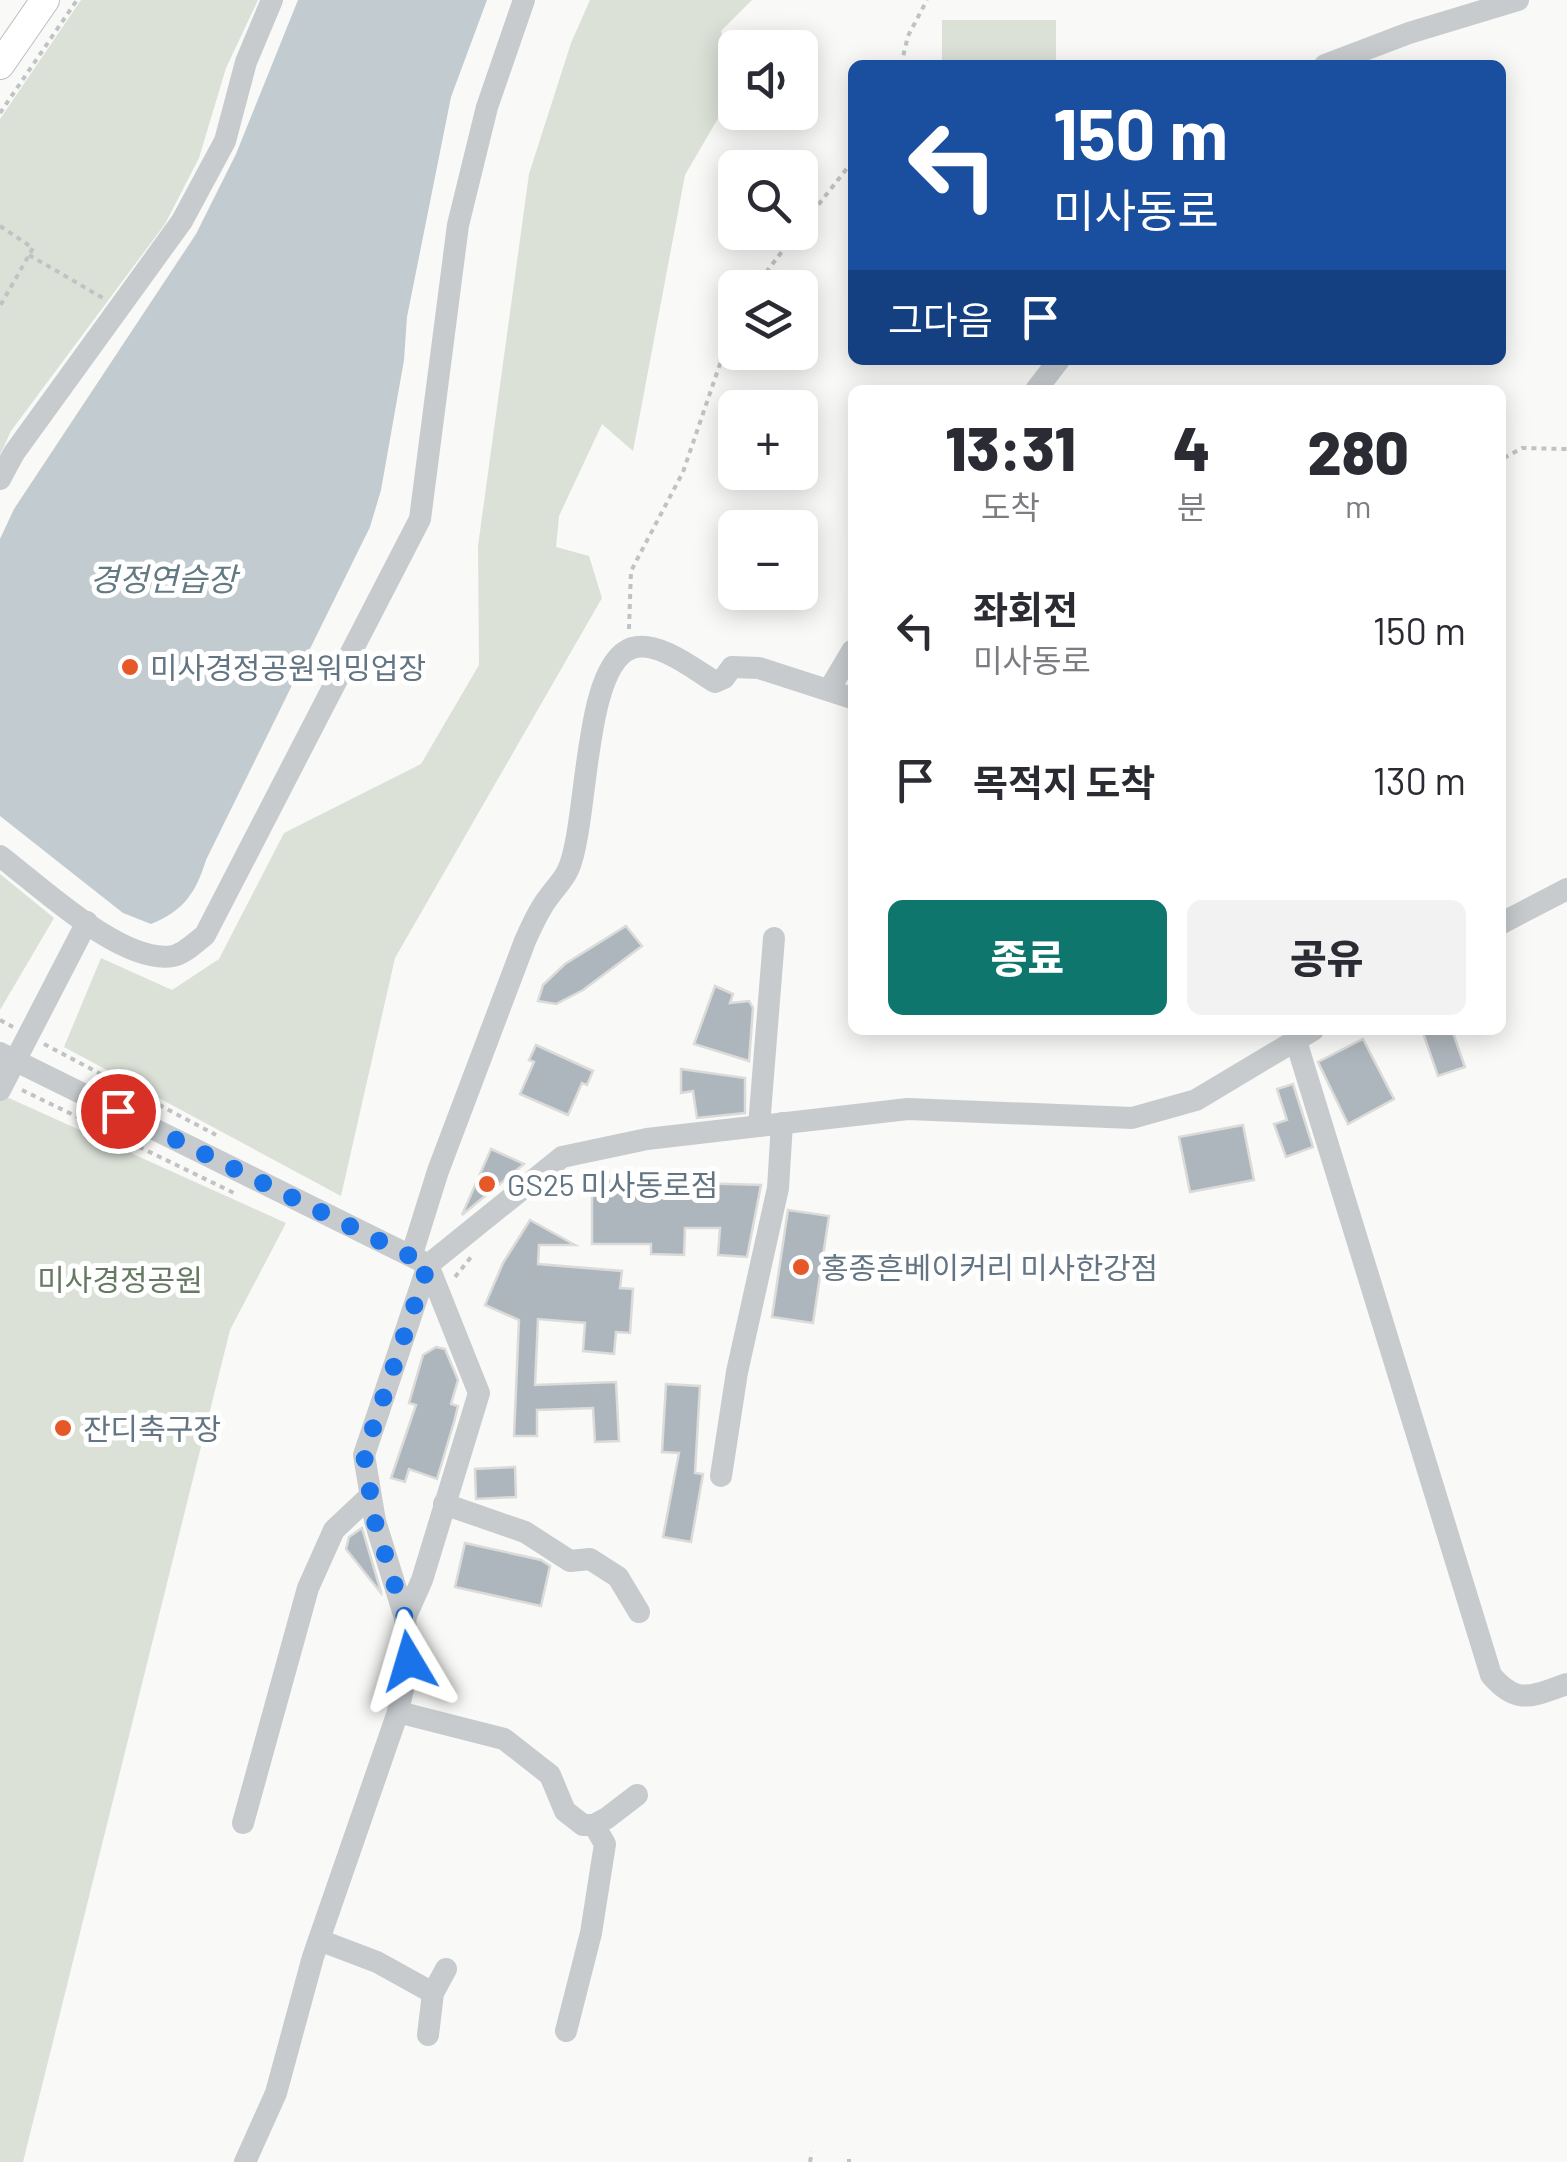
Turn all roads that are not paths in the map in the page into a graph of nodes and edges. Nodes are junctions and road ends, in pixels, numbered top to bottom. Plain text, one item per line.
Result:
1 (25, 0) edge
2 (45, 0) edge
3 (272, 0) edge
4 (524, 0) edge
5 (1518, 0) edge
6 (0, 33) edge
7 (1338, 60) edge
8 (0, 65) edge
9 (1055, 365) edge
10 (1040, 385) edge
11 (0, 479) edge
12 (848, 657) edge
13 (830, 688) junction
14 (848, 696) edge
15 (0, 856) edge
16 (1567, 889) edge
17 (1506, 921) edge
18 (88, 922) junction
19 (774, 938) dead end
20 (1304, 1036) edge
21 (5, 1071) edge
22 (771, 1124) junction
23 (420, 1260) junction
24 (721, 1476) dead end
25 (369, 1497) junction
26 (444, 1504) junction
27 (639, 1612) dead end
28 (405, 1618) junction
29 (1567, 1684) edge
30 (398, 1712) junction
31 (637, 1795) dead end
32 (243, 1823) dead end
33 (594, 1825) junction
34 (319, 1940) junction
35 (446, 1969) dead end
36 (433, 1993) junction
37 (566, 2030) dead end
38 (428, 2035) dead end
39 (245, 2162) edge

1 - 6 main road
2 - 8 main road
3 - 11 street
4 - 18 street
5 - 7 street
9 - 10 street
12 - 13 street
13 - 14 street
13 - 23 street
15 - 18 street
16 - 17 street
18 - 21 street
19 - 22 street
20 - 22 street
20 - 29 street
21 - 23 street
22 - 23 street
22 - 24 street
23 - 25 street
23 - 26 street
25 - 28 street
25 - 32 street
26 - 27 street
26 - 28 street
28 - 30 street
30 - 33 street
30 - 34 street
31 - 33 street
33 - 37 street
34 - 36 street
34 - 39 street
35 - 36 street
36 - 38 street

